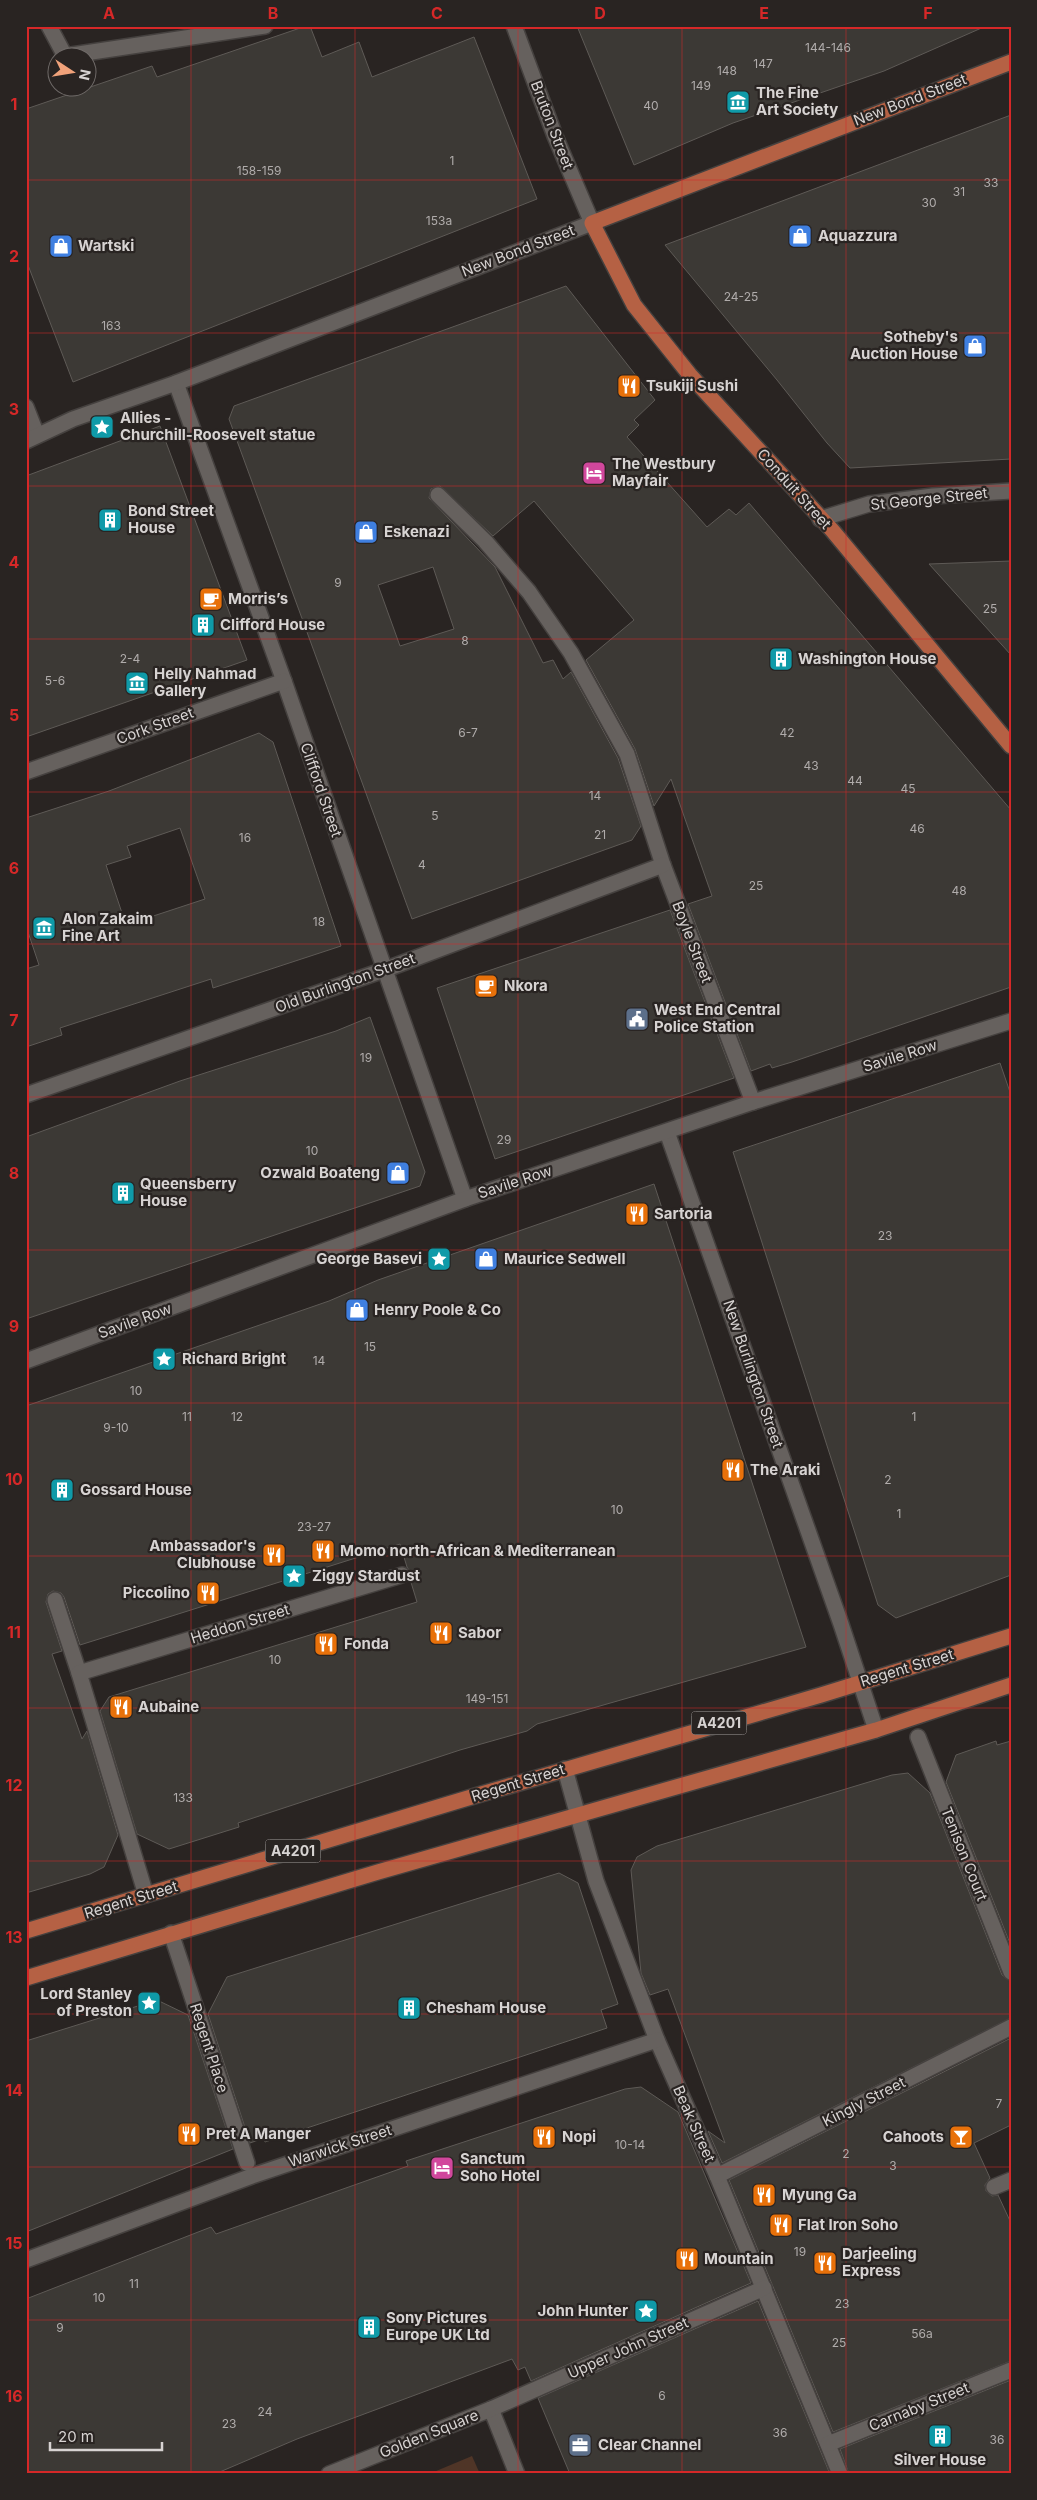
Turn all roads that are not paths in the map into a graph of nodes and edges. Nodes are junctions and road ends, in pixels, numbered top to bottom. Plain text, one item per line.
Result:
1 (48, 26) edge
2 (265, 26) edge
3 (514, 26) edge
4 (1011, 62) edge
5 (592, 223) junction
6 (176, 383) junction
7 (26, 407) edge
8 (32, 438) edge
9 (1011, 491) edge
10 (438, 495) dead end
11 (820, 519) junction
12 (284, 681) junction
13 (1011, 746) edge
14 (26, 772) edge
15 (663, 865) junction
16 (384, 970) junction
17 (1011, 1021) edge
18 (26, 1095) edge
19 (753, 1102) junction
20 (668, 1132) junction
21 (465, 1199) junction
22 (26, 1361) edge
23 (402, 1575) dead end
24 (55, 1600) dead end
25 (1011, 1636) edge
26 (79, 1673) junction
27 (861, 1682) junction
28 (1011, 1685) edge
29 (876, 1730) junction
30 (918, 1737) dead end
31 (565, 1770) junction
32 (577, 1816) junction
33 (146, 1895) junction
34 (26, 1931) edge
35 (171, 1933) junction
36 (1011, 1972) edge
37 (26, 1978) edge
38 (1011, 2027) edge
39 (657, 2040) junction
40 (247, 2164) dead end
41 (717, 2176) junction
42 (1011, 2180) edge
43 (994, 2187) dead end
44 (26, 2260) edge
45 (764, 2288) junction
46 (1011, 2370) edge
47 (491, 2409) junction
48 (828, 2444) junction
49 (329, 2474) edge
50 (517, 2474) edge
51 (840, 2474) edge

1 - 2 street
3 - 5 street, Bruton Street
4 - 5 main road, New Bond Street
5 - 6 street, New Bond Street
5 - 11 main road, Conduit Street
6 - 8 street, New Bond Street
6 - 12 street, Clifford Street
7 - 8 street
9 - 11 street, St George Street
10 - 15 street, Boyle Street
11 - 13 main road, Conduit Street
12 - 14 street, Cork Street
12 - 16 street, Clifford Street
15 - 16 street, Old Burlington Street
15 - 19 street, Boyle Street
16 - 18 street, Old Burlington Street
16 - 21 street, Clifford Street
17 - 19 street, Savile Row
19 - 20 street, Savile Row
20 - 21 street, Savile Row
20 - 27 street, New Burlington Street
21 - 22 street, Savile Row
23 - 26 street, Heddon Street
24 - 26 street
25 - 27 main road, Regent Street / A4201
26 - 33 street
27 - 29 street, New Burlington Street
27 - 31 main road, Regent Street / A4201
28 - 29 main road
29 - 32 main road
30 - 36 street, Tenison Court
31 - 32 street, Beak Street
31 - 33 main road, Regent Street / A4201
32 - 35 main road
32 - 39 street, Beak Street
33 - 34 main road, Regent Street / A4201
35 - 37 main road
35 - 40 street, Regent Place
38 - 41 street, Kingly Street
39 - 41 street, Beak Street
39 - 44 street, Warwick Street
41 - 45 street, Beak Street
42 - 43 street
45 - 47 street, Upper John Street
45 - 48 street, Beak Street
46 - 48 street, Carnaby Street
47 - 49 street, Golden Square
47 - 50 street, Golden Square
48 - 51 street, Beak Street

